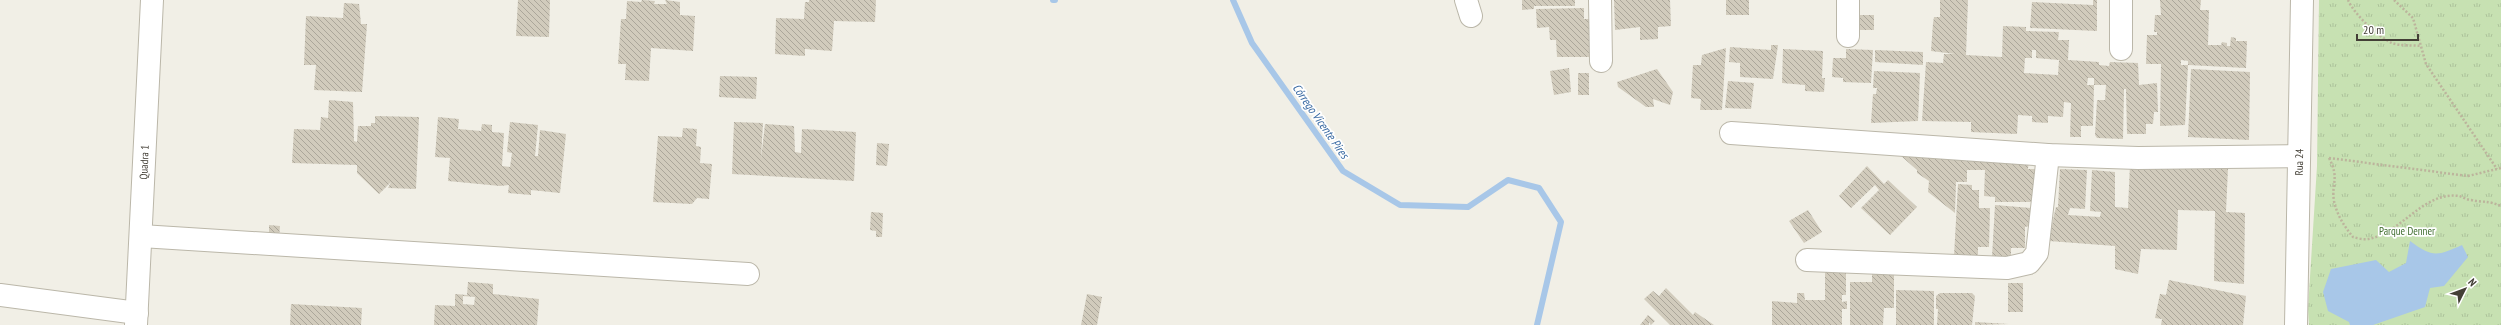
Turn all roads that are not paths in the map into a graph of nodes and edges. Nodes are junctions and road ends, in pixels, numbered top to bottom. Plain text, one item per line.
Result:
1 (152, 0) edge
2 (1600, 0) edge
3 (1848, 0) edge
4 (2121, 0) edge
5 (2302, 0) edge
6 (1848, 36) dead end
7 (2122, 49) dead end
8 (1601, 61) dead end
9 (1731, 133) dead end
10 (2048, 155) junction
11 (2299, 156) junction
12 (141, 236) junction
13 (1807, 260) dead end
14 (748, 274) dead end
15 (0, 296) edge
16 (136, 319) edge
17 (2296, 325) edge

1 - 12 street, Quadra 1
2 - 8 street
3 - 6 street
4 - 7 street
5 - 11 street, Rua 24
9 - 10 street
10 - 11 street
10 - 13 street
11 - 17 street, Rua 24
12 - 14 street
12 - 16 street, Quadra 1
15 - 16 street

